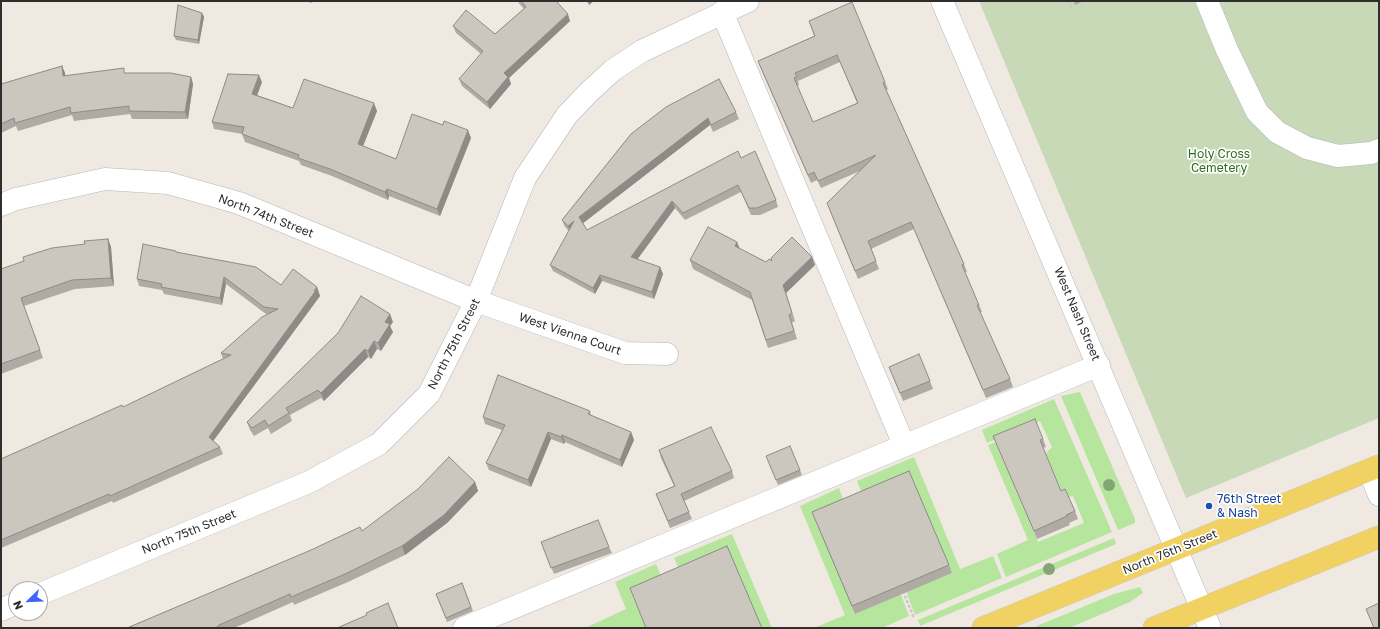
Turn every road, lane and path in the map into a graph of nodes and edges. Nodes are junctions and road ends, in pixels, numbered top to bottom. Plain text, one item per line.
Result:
1 (748, 1) edge
2 (942, 1) edge
3 (1068, 1) edge
4 (1207, 1) edge
5 (1071, 8) dead end
6 (722, 12) junction
7 (1379, 150) edge
8 (1, 205) edge
9 (476, 301) junction
10 (667, 354) dead end
11 (1099, 365) junction
12 (904, 445) junction
13 (1374, 468) edge
14 (1379, 494) edge
15 (1379, 537) edge
16 (1177, 550) junction
17 (48, 591) edge
18 (903, 591) edge
19 (1201, 608) junction
20 (914, 618) dead end
21 (464, 628) edge
22 (983, 628) edge
23 (1154, 628) edge
24 (1210, 628) edge

1 - 6 street, North 75th Street
2 - 11 street, West Nash Street
3 - 5 path
4 - 7 street
6 - 9 street, North 75th Street
6 - 12 street
8 - 9 street, North 74th Street
9 - 10 street, West Vienna Court
9 - 17 street, North 75th Street
11 - 12 street
11 - 16 street, West Nash Street
12 - 21 street
13 - 14 street
13 - 16 main road, North 76th Street
15 - 19 main road
16 - 19 street, West Nash Street
16 - 22 main road, North 76th Street
18 - 20 path
19 - 23 main road
19 - 24 street, West Nash Street

